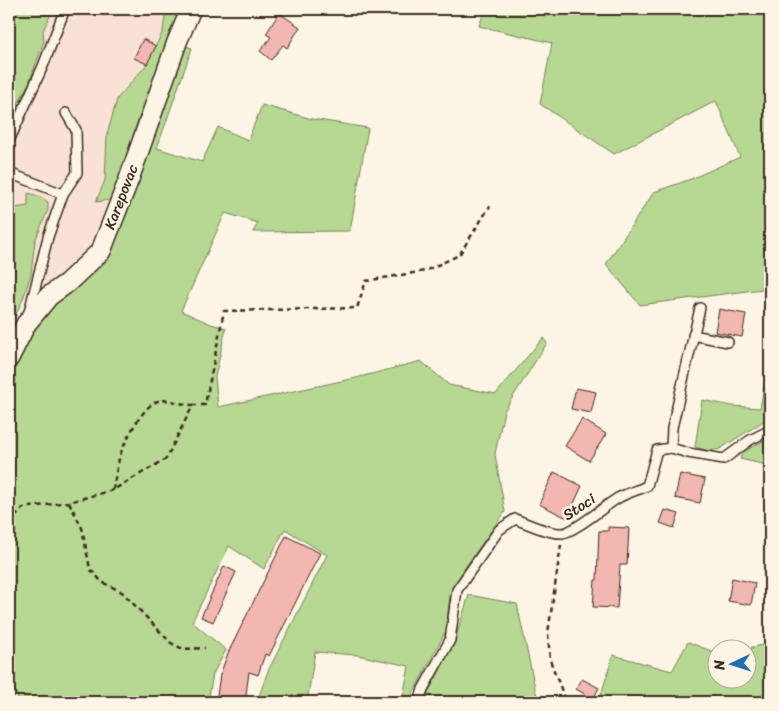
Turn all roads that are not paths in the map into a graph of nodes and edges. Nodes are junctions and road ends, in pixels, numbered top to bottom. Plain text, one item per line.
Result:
1 (65, 9) edge
2 (191, 9) edge
3 (66, 113) dead end
4 (9, 141) edge
5 (9, 172) edge
6 (62, 194) junction
7 (700, 308) dead end
8 (26, 324) junction
9 (693, 335) junction
10 (728, 342) dead end
11 (9, 358) edge
12 (770, 430) edge
13 (671, 448) junction
14 (419, 702) edge

1 - 4 lane
2 - 8 street, Karepovac
3 - 6 lane
5 - 6 lane
6 - 8 lane
7 - 9 lane
8 - 11 street, Karepovac
9 - 10 lane
9 - 13 lane
12 - 13 lane
13 - 14 lane, Stoci

